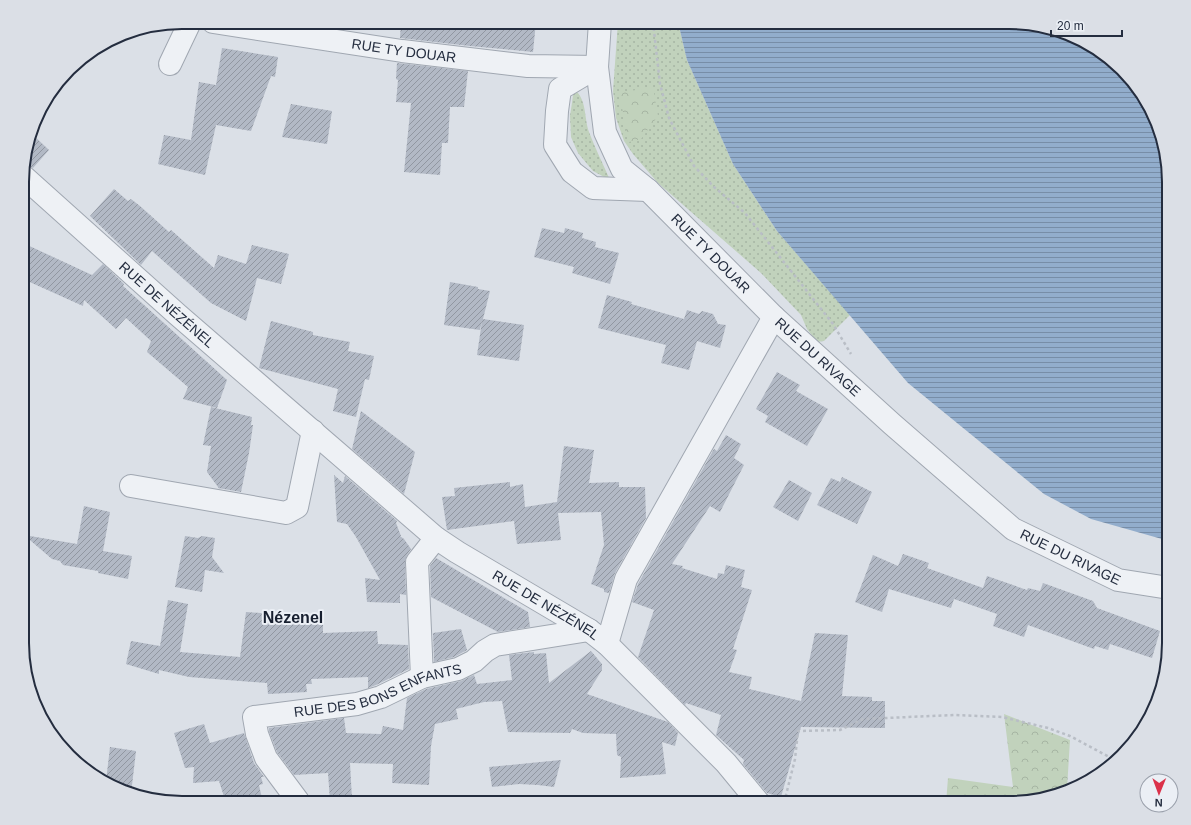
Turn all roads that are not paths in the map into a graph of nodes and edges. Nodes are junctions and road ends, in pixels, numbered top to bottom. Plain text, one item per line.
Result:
1 (187, 29) edge
2 (259, 29) edge
3 (600, 29) edge
4 (170, 64) dead end
5 (597, 67) junction
6 (29, 181) edge
7 (648, 190) junction
8 (774, 317) junction
9 (313, 431) junction
10 (131, 486) dead end
11 (436, 538) junction
12 (1162, 587) edge
13 (589, 630) junction
14 (607, 644) junction
15 (422, 677) junction
16 (294, 796) edge
17 (753, 796) edge

1 - 4 street
2 - 5 street, RUE TY DOUAR
3 - 5 street
5 - 7 street, RUE TY DOUAR
5 - 7 street
6 - 9 street, RUE DE NÉZÉNEL
7 - 8 street, RUE TY DOUAR
8 - 12 street, RUE DU RIVAGE
8 - 14 street, RUE DU RIVAGE
9 - 10 street
9 - 11 street, RUE DE NÉZÉNEL
11 - 13 street, RUE DE NÉZÉNEL
11 - 15 street
13 - 14 street, RUE DE NÉZÉNEL
13 - 15 street, RUE DES BONS ENFANTS
14 - 17 street, RUE DE NÉZÉNEL
15 - 16 street, RUE DES BONS ENFANTS

